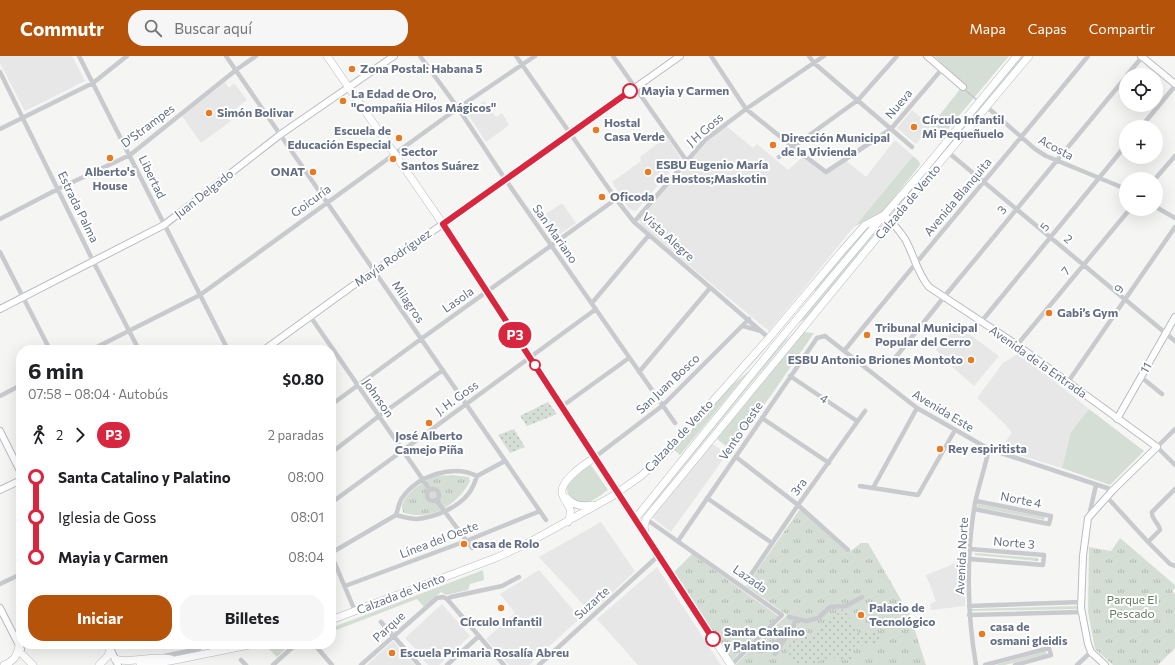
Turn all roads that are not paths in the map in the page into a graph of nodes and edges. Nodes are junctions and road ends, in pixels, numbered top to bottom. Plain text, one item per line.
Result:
1 (79, 56) edge
2 (127, 56) edge
3 (226, 56) edge
4 (256, 56) edge
5 (326, 56) edge
6 (394, 56) edge
7 (420, 56) edge
8 (516, 56) edge
9 (535, 56) edge
10 (613, 56) edge
11 (680, 56) edge
12 (711, 56) edge
13 (809, 56) edge
14 (824, 56) edge
15 (896, 56) edge
16 (927, 56) edge
17 (1017, 56) edge
18 (1029, 56) edge
19 (1088, 56) edge
20 (1142, 56) edge
21 (814, 63) junction
22 (522, 65) junction
23 (1133, 68) edge
24 (942, 69) junction
25 (236, 70) junction
26 (0, 72) edge
27 (93, 83) junction
28 (1119, 85) edge
29 (1175, 85) edge
30 (963, 87) dead end
31 (349, 88) junction
32 (635, 88) junction
33 (858, 100) junction
34 (987, 107) junction
35 (458, 108) junction
36 (746, 109) junction
37 (23, 118) junction
38 (1147, 120) edge
39 (0, 129) edge
40 (891, 129) junction
41 (570, 133) junction
42 (281, 134) junction
43 (1021, 137) junction
44 (793, 147) junction
45 (912, 147) dead end
46 (394, 154) junction
47 (949, 154) junction
48 (1119, 154) edge
49 (130, 155) junction
50 (1175, 156) edge
51 (779, 157) dead end
52 (686, 160) junction
53 (1055, 161) junction
54 (1161, 172) edge
55 (505, 179) junction
56 (1098, 179) junction
57 (983, 182) junction
58 (1119, 186) edge
59 (58, 189) junction
60 (616, 199) junction
61 (327, 202) junction
62 (1016, 209) junction
63 (1163, 210) edge
64 (884, 215) junction
65 (1124, 216) edge
66 (1175, 218) edge
67 (0, 219) edge
68 (634, 222) junction
69 (890, 222) junction
70 (443, 224) junction
71 (164, 225) junction
72 (1175, 227) edge
73 (649, 235) junction
74 (1050, 237) junction
75 (551, 245) junction
76 (0, 252) edge
77 (93, 261) junction
78 (916, 263) junction
79 (1084, 266) junction
80 (374, 271) junction
81 (710, 288) junction
82 (487, 292) junction
83 (200, 295) junction
84 (944, 297) junction
85 (23, 298) junction
86 (1124, 299) junction
87 (592, 303) junction
88 (0, 309) edge
89 (596, 309) junction
90 (310, 316) junction
91 (1175, 317) edge
92 (749, 319) junction
93 (981, 322) junction
94 (743, 326) junction
95 (805, 326) junction
96 (130, 331) junction
97 (763, 332) junction
98 (1166, 333) junction
99 (825, 336) joint
100 (769, 338) junction
101 (421, 339) junction
102 (1175, 341) edge
103 (777, 343) junction
104 (47, 345) edge
105 (101, 345) edge
106 (137, 345) edge
107 (225, 345) edge
108 (271, 345) edge
109 (330, 345) edge
110 (1017, 345) junction
111 (844, 351) junction
112 (336, 354) edge
113 (529, 357) junction
114 (629, 358) junction
115 (895, 358) dead end
116 (443, 370) junction
117 (639, 372) junction
118 (790, 376) junction
119 (1141, 377) junction
120 (1068, 382) junction
121 (727, 384) junction
122 (357, 385) junction
123 (16, 388) edge
124 (1162, 394) dead end
125 (0, 396) edge
126 (336, 401) edge
127 (466, 403) junction
128 (561, 406) junction
129 (662, 406) junction
130 (917, 408) junction
131 (865, 411) dead end
132 (379, 416) junction
133 (762, 418) junction
134 (1117, 419) junction
135 (858, 421) junction
136 (675, 423) dead end
137 (1175, 429) edge
138 (955, 430) junction
139 (0, 431) edge
140 (1157, 447) junction
141 (336, 449) edge
142 (989, 449) junction
143 (402, 451) junction
144 (595, 457) junction
145 (736, 457) junction
146 (505, 461) junction
147 (16, 463) edge
148 (829, 463) junction
149 (1175, 465) edge
150 (477, 476) junction
151 (422, 480) junction
152 (16, 482) edge
153 (566, 482) junction
154 (1096, 484) junction
155 (860, 486) dead end
156 (873, 488) junction
157 (1175, 489) edge
158 (0, 490) edge
159 (430, 490) junction
160 (1112, 490) junction
161 (1106, 496) junction
162 (707, 498) junction
163 (336, 499) edge
164 (436, 500) junction
165 (976, 501) junction
166 (598, 504) junction
167 (798, 505) junction
168 (974, 509) junction
169 (444, 511) junction
170 (540, 511) junction
171 (396, 515) junction
172 (1088, 518) junction
173 (635, 519) junction
174 (646, 519) junction
175 (546, 520) dead end
176 (568, 522) junction
177 (646, 537) junction
178 (466, 540) junction
179 (678, 541) junction
180 (772, 542) junction
181 (1148, 542) junction
182 (472, 548) dead end
183 (970, 549) junction
184 (848, 550) dead end
185 (336, 551) edge
186 (658, 556) junction
187 (970, 559) junction
188 (336, 565) edge
189 (1175, 566) edge
190 (16, 576) edge
191 (750, 576) dead end
192 (519, 577) dead end
193 (0, 584) edge
194 (345, 586) junction
195 (862, 597) dead end
196 (447, 599) junction
197 (827, 602) dead end
198 (1082, 602) junction
199 (969, 606) junction
200 (830, 607) junction
201 (0, 608) edge
202 (355, 611) junction
203 (1082, 612) junction
204 (969, 614) junction
205 (789, 617) dead end
206 (0, 618) edge
207 (336, 618) edge
208 (796, 619) junction
209 (7, 621) junction
210 (381, 622) dead end
211 (787, 634) junction
212 (394, 636) junction
213 (479, 636) junction
214 (16, 640) edge
215 (18, 649) edge
216 (20, 649) edge
217 (109, 649) edge
218 (110, 649) edge
219 (190, 649) edge
220 (231, 649) edge
221 (291, 649) edge
222 (318, 649) edge
223 (765, 650) dead end
224 (1092, 652) junction
225 (775, 654) dead end
226 (23, 655) junction
227 (161, 660) junction
228 (241, 660) dead end
229 (116, 662) edge
230 (171, 662) edge
231 (4, 665) edge
232 (28, 665) edge
233 (34, 665) edge
234 (99, 665) edge
235 (140, 665) edge
236 (150, 665) edge
237 (246, 665) edge
238 (273, 665) edge
239 (332, 665) edge
240 (361, 665) edge
241 (419, 665) edge
242 (447, 665) edge
243 (504, 665) edge
244 (539, 665) edge
245 (731, 665) edge
246 (976, 665) edge
247 (985, 665) edge
248 (1015, 665) edge
249 (1077, 665) edge
250 (1105, 665) edge

1 - 27 street, Libertad
2 - 27 street
3 - 25 street, Milagros
4 - 25 street, D'Strampes
5 - 31 main road
6 - 31 street, Juan Delgado
7 - 35 street, San Mariano
8 - 22 street, Vista Alegre
9 - 22 street, Goicuría
10 - 32 street
11 - 32 street, Mayía Rodríguez
12 - 36 street
13 - 21 street
14 - 21 street, J H Goss
15 - 33 street
16 - 24 street
17 - 64 main road, Calzada de Vento
18 - 34 main road, Calzada de Vento
19 - 43 street, Avenida Blanquita
20 - 23 street, 3
20 - 29 street
21 - 33 street
21 - 36 street, J H Goss
22 - 35 street, Goicuría
22 - 41 street, Vista Alegre
24 - 30 street
24 - 40 street, Nueva
25 - 42 street, Milagros
25 - 49 street, D'Strampes
26 - 37 street, Estrada Palma
27 - 37 street
27 - 49 street, Libertad
28 - 53 street, 3
29 - 38 street
31 - 42 street, Juan Delgado
31 - 46 main road
32 - 41 street, Mayía Rodríguez
32 - 52 street
33 - 40 street
33 - 44 street
34 - 43 street, Acosta
34 - 47 main road, Calzada de Vento
35 - 46 street, Goicuría
35 - 55 street, San Mariano
36 - 44 street
36 - 52 street, J H Goss
37 - 39 street
37 - 59 street, Estrada Palma
40 - 44 street, Nueva
40 - 45 street
41 - 55 street, Mayía Rodríguez
41 - 60 street, Vista Alegre
42 - 61 street, Milagros
42 - 71 street, Juan Delgado
43 - 53 street, Acosta
43 - 57 street, Avenida Blanquita
44 - 51 street
46 - 61 street, Goicuría
46 - 70 main road
47 - 57 street, 2
47 - 69 main road, Calzada de Vento
48 - 56 street, 5
49 - 59 street, D'Strampes
49 - 71 street, Libertad
50 - 54 street
52 - 68 street, J H Goss
53 - 56 street, Acosta
53 - 62 street, 3
55 - 70 street, Mayía Rodríguez
55 - 75 street, San Mariano
56 - 58 street, Acosta
56 - 74 street, 5
57 - 62 street, 2
57 - 78 street, Avenida Blanquita
59 - 67 street, D'Strampes
59 - 77 street, Estrada Palma
60 - 68 street, Vista Alegre
60 - 75 street, Lasola
61 - 80 street, Milagros
61 - 83 street, Goicuría
62 - 74 street, 2
62 - 84 street, 3
63 - 66 street
64 - 69 street, Avenida de la Entrada
64 - 100 main road, Calzada de Vento
64 - 103 main road, Calzada de Vento
65 - 79 street, 7
68 - 73 street, Vista Alegre
69 - 78 street, Avenida de la Entrada
69 - 95 main road, Calzada de Vento
70 - 80 street, Mayía Rodríguez
70 - 82 main road
71 - 77 street, Juan Delgado
71 - 83 street, Libertad
72 - 86 street, 9
73 - 81 street, Vista Alegre
73 - 87 street
74 - 79 street, 2
74 - 93 street, 5
75 - 82 street, Lasola
75 - 87 street, San Mariano
76 - 85 street
77 - 85 street, Juan Delgado
77 - 96 street, Estrada Palma
78 - 84 street, Avenida de la Entrada
78 - 111 street, Avenida Blanquita
79 - 86 street, 2
79 - 110 street, 7
80 - 90 street, Mayía Rodríguez
80 - 101 street, Milagros
81 - 92 street, Vista Alegre
81 - 117 street
82 - 101 street, Lasola
82 - 113 main road
83 - 96 street, Goicuría
83 - 107 street, Libertad
84 - 93 street, Avenida de la Entrada
84 - 115 street, 3
85 - 88 street, Juan Delgado
85 - 104 street
86 - 98 street, 2
86 - 120 street, 9
87 - 89 street, San Mariano
89 - 113 street, J. H. Goss
89 - 114 street, San Mariano
90 - 108 street, Mayía Rodríguez
90 - 109 street, Johnson
91 - 98 street, 11
92 - 94 street, San Juan Bosco
92 - 97 street, Vista Alegre
93 - 110 street, Avenida de la Entrada
94 - 97 street
94 - 129 street, San Juan Bosco
95 - 103 main road
95 - 174 main road, Calzada de Vento
96 - 105 street, Goicuría
96 - 106 street, Estrada Palma
97 - 100 street, Vista Alegre
98 - 102 street, 2
98 - 119 street, 11
99 - 111 street, Avenida Este
99 - 118 street, Vento Oeste
100 - 121 main road, Calzada de Vento
101 - 116 street, Milagros
101 - 122 street, Lasola
103 - 121 main road
103 - 173 main road, Calzada de Vento
110 - 120 street, Avenida de la Entrada
111 - 130 street, Avenida Este
112 - 122 street, Johnson
113 - 127 street, J. H. Goss
113 - 128 main road
114 - 117 street, San Mariano
114 - 128 street
116 - 127 street, Milagros
116 - 132 street
117 - 129 street, San Mariano
118 - 133 street, Vento Oeste
118 - 135 street, 4
119 - 124 street
119 - 134 street, 11
120 - 134 street, Avenida de la Entrada
121 - 166 main road, Calzada de Vento
122 - 126 street, Lasola
122 - 132 street, Johnson
123 - 125 street
127 - 143 street, J. H. Goss
127 - 146 street, Milagros
128 - 144 main road
129 - 136 street, San Mariano
129 - 144 street, San Juan Bosco
130 - 138 street, Avenida Este
130 - 156 street
131 - 135 street, 3ra
132 - 141 street
132 - 143 street, Johnson
133 - 145 street, Vento Oeste
133 - 148 street
134 - 140 street, Avenida de la Entrada
135 - 148 street, 3ra
137 - 140 street
138 - 142 street, Avenida Este
138 - 156 street
139 - 147 street
140 - 149 street
140 - 160 street
142 - 154 street, Avenida Este
142 - 165 street, Avenida Norte
143 - 151 street, Johnson
143 - 163 street, J. H. Goss
144 - 153 main road
144 - 173 main road, bridge
145 - 162 street, Vento Oeste
145 - 167 street
146 - 150 street
146 - 170 street, Milagros
148 - 167 street, 3ra
150 - 151 street
150 - 169 street
151 - 159 street, Johnson
151 - 171 street
152 - 158 street
153 - 166 main road
153 - 176 main road
154 - 160 street, Avenida Este
154 - 172 street
155 - 156 street
157 - 181 street
159 - 164 street, Johnson
159 - 164 street, Johnson
160 - 161 street
161 - 172 street
161 - 181 street
162 - 179 street, Vento Oeste
162 - 180 street
164 - 169 street, Johnson
165 - 168 street, Avenida Norte
165 - 168 street, Norte 4
166 - 176 main road, Calzada de Vento
167 - 180 street, 3ra
167 - 184 street
168 - 183 street, Avenida Norte
169 - 171 street
169 - 178 street, Johnson
170 - 175 street, Milagros
170 - 178 street, Línea del Oeste
171 - 185 street
172 - 198 street
173 - 174 main road
173 - 177 main road
174 - 177 main road
174 - 179 street, Lazada
176 - 202 main road, Calzada de Vento
177 - 186 main road
178 - 182 street, Johnson
178 - 194 street, Línea del Oeste
179 - 245 street, Lazada
180 - 191 street, 3ra
181 - 189 street
183 - 187 street, Avenida Norte
183 - 187 street, Norte 3
186 - 244 street, Suzarte
186 - 245 main road
187 - 199 street, Avenida Norte
188 - 194 street
190 - 193 street
192 - 196 street, Parque
194 - 202 street
195 - 200 street
196 - 212 street, Parque
196 - 213 street
197 - 200 street
198 - 199 street
198 - 203 street
199 - 204 street, Avenida Norte
200 - 208 street
201 - 209 street
202 - 207 main road, Calzada de Vento
203 - 204 street
203 - 224 street
204 - 246 street, Avenida Norte
205 - 208 street
206 - 209 street
208 - 211 street
209 - 214 street
210 - 212 street
211 - 223 street
211 - 225 street
212 - 240 street, Parque
212 - 241 street
213 - 242 street
213 - 243 street
215 - 231 main road
216 - 226 street
217 - 234 main road
218 - 229 street
219 - 227 street
220 - 230 main road
221 - 238 street
222 - 239 street
224 - 249 street
224 - 250 street
226 - 232 street
226 - 233 main road
227 - 229 main road
227 - 230 main road
227 - 235 main road
227 - 236 main road
228 - 237 street
247 - 248 street

